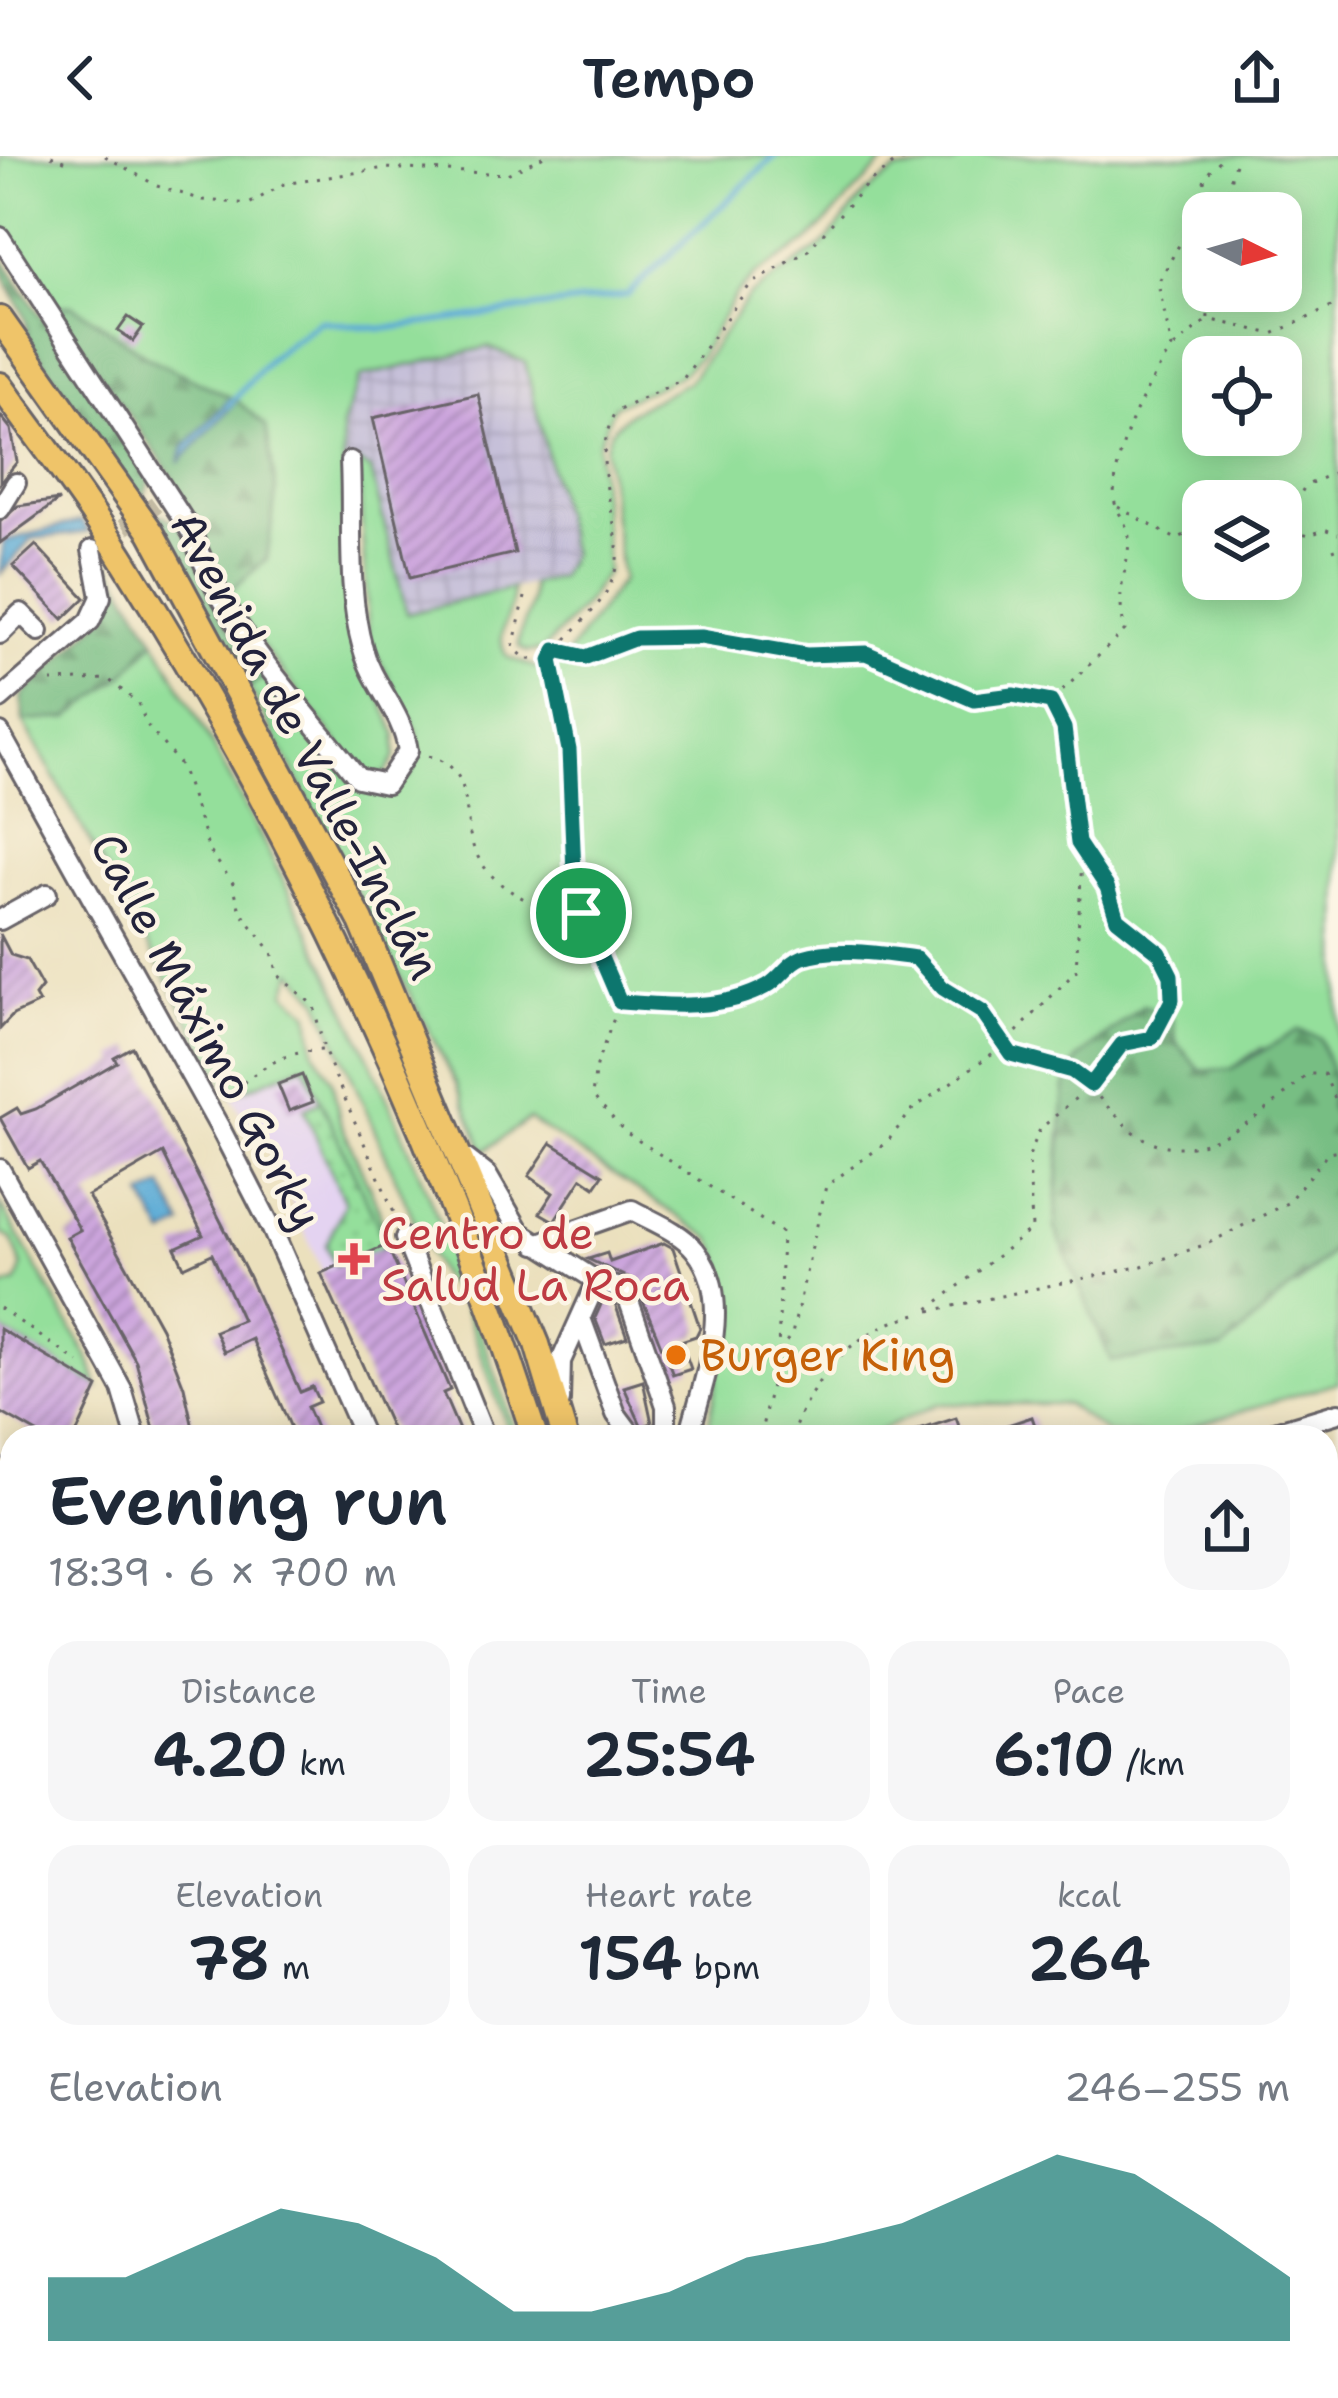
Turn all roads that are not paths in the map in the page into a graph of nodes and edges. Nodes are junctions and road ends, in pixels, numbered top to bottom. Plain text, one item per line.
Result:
1 (0, 237) edge
2 (0, 319) edge
3 (0, 385) edge
4 (350, 460) dead end
5 (16, 483) dead end
6 (0, 509) edge
7 (92, 550) dead end
8 (39, 631) dead end
9 (0, 634) edge
10 (0, 699) edge
11 (0, 734) edge
12 (47, 894) dead end
13 (0, 920) edge
14 (458, 1152) junction
15 (0, 1169) edge
16 (405, 1238) road end
17 (536, 1244) junction
18 (597, 1281) junction
19 (582, 1321) junction
20 (1338, 1413) edge
21 (132, 1425) edge
22 (359, 1425) edge
23 (480, 1425) edge
24 (531, 1425) edge
25 (561, 1425) edge
26 (562, 1425) edge
27 (624, 1425) edge
28 (666, 1425) edge
29 (693, 1425) edge
30 (1298, 1425) edge

1 - 4 street
2 - 14 main road, Avenida de Valle-Inclán
3 - 24 main road, Avenida de Valle-Inclán
5 - 6 street
7 - 10 street
8 - 9 street
11 - 22 street, Calle Máximo Gorky
12 - 13 street
14 - 17 street
14 - 25 main road, Avenida de Valle-Inclán
15 - 21 street
16 - 23 street
17 - 18 street
17 - 29 street
18 - 19 street
18 - 28 street
19 - 26 street
19 - 27 street
20 - 30 street

